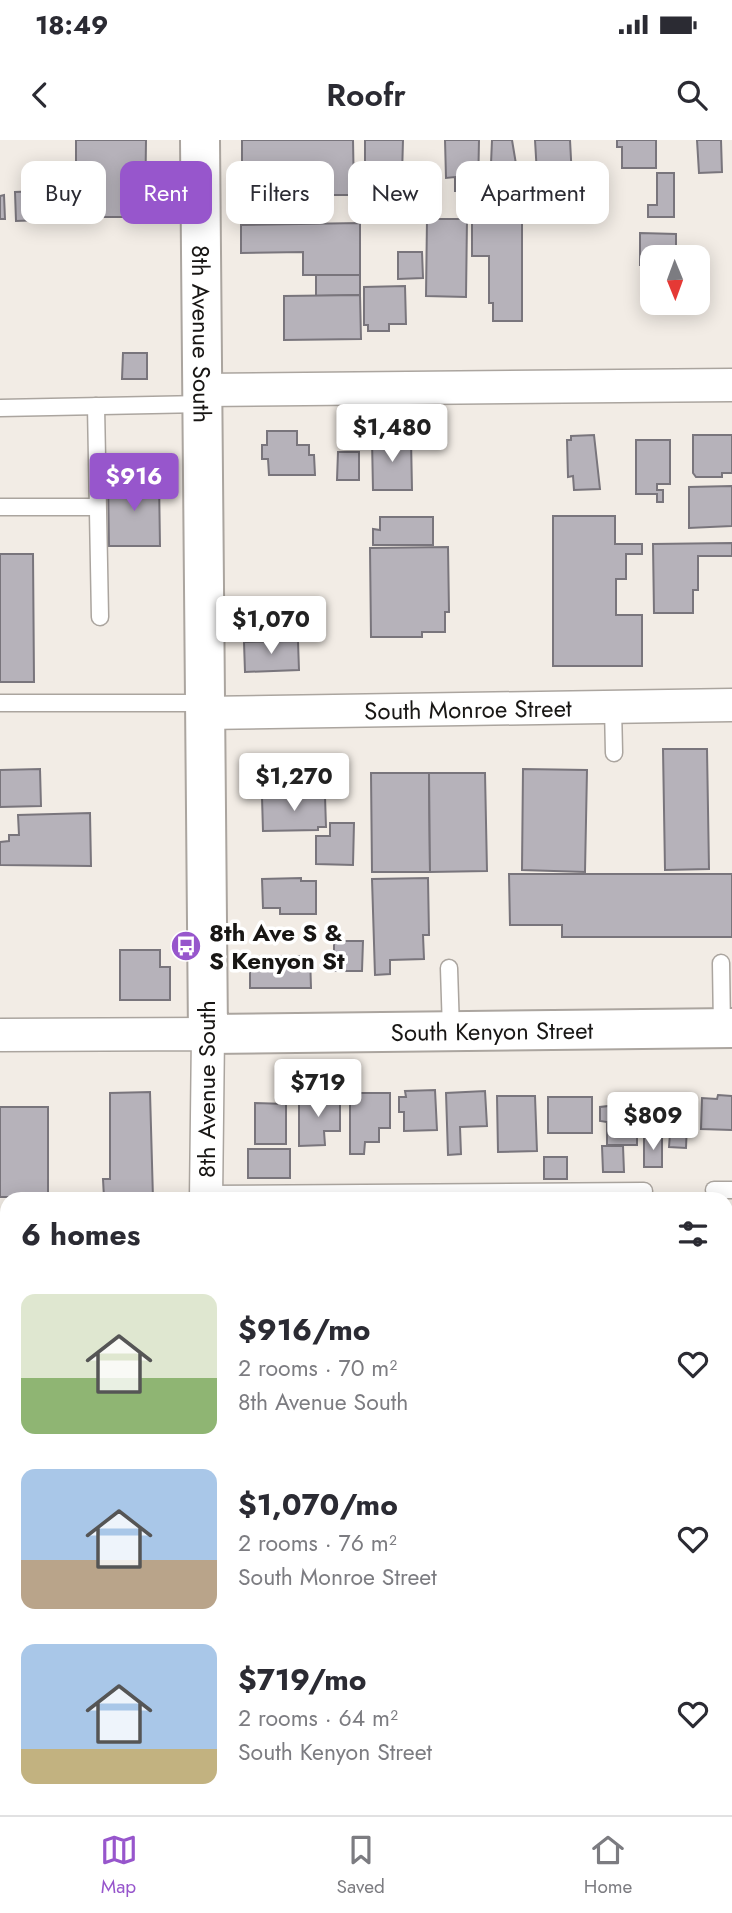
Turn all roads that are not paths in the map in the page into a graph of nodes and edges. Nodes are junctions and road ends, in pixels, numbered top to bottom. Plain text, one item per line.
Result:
1 (200, 140) edge
2 (732, 384) edge
3 (203, 397) junction
4 (96, 406) junction
5 (0, 408) edge
6 (0, 507) edge
7 (97, 507) junction
8 (100, 617) dead end
9 (0, 703) edge
10 (732, 705) edge
11 (613, 707) junction
12 (204, 708) junction
13 (614, 753) dead end
14 (721, 963) dead end
15 (449, 968) dead end
16 (727, 1028) edge
17 (451, 1030) junction
18 (208, 1034) junction
19 (0, 1035) edge
20 (714, 1190) dead end
21 (732, 1190) edge
22 (644, 1191) dead end
23 (206, 1192) edge
24 (556, 1192) edge

1 - 3 street, 8th Avenue South
2 - 3 street
3 - 4 lane
3 - 12 street, 8th Avenue South
4 - 5 lane
4 - 7 lane
6 - 7 lane
7 - 8 lane
9 - 12 lane
10 - 11 street, South Monroe Street
11 - 12 street, South Monroe Street
11 - 13 lane
12 - 18 street, 8th Avenue South
14 - 16 lane
15 - 17 lane
16 - 17 street, South Kenyon Street
17 - 18 street, South Kenyon Street
18 - 19 street, South Kenyon Street
18 - 23 street, 8th Avenue South
20 - 21 lane
22 - 24 lane

